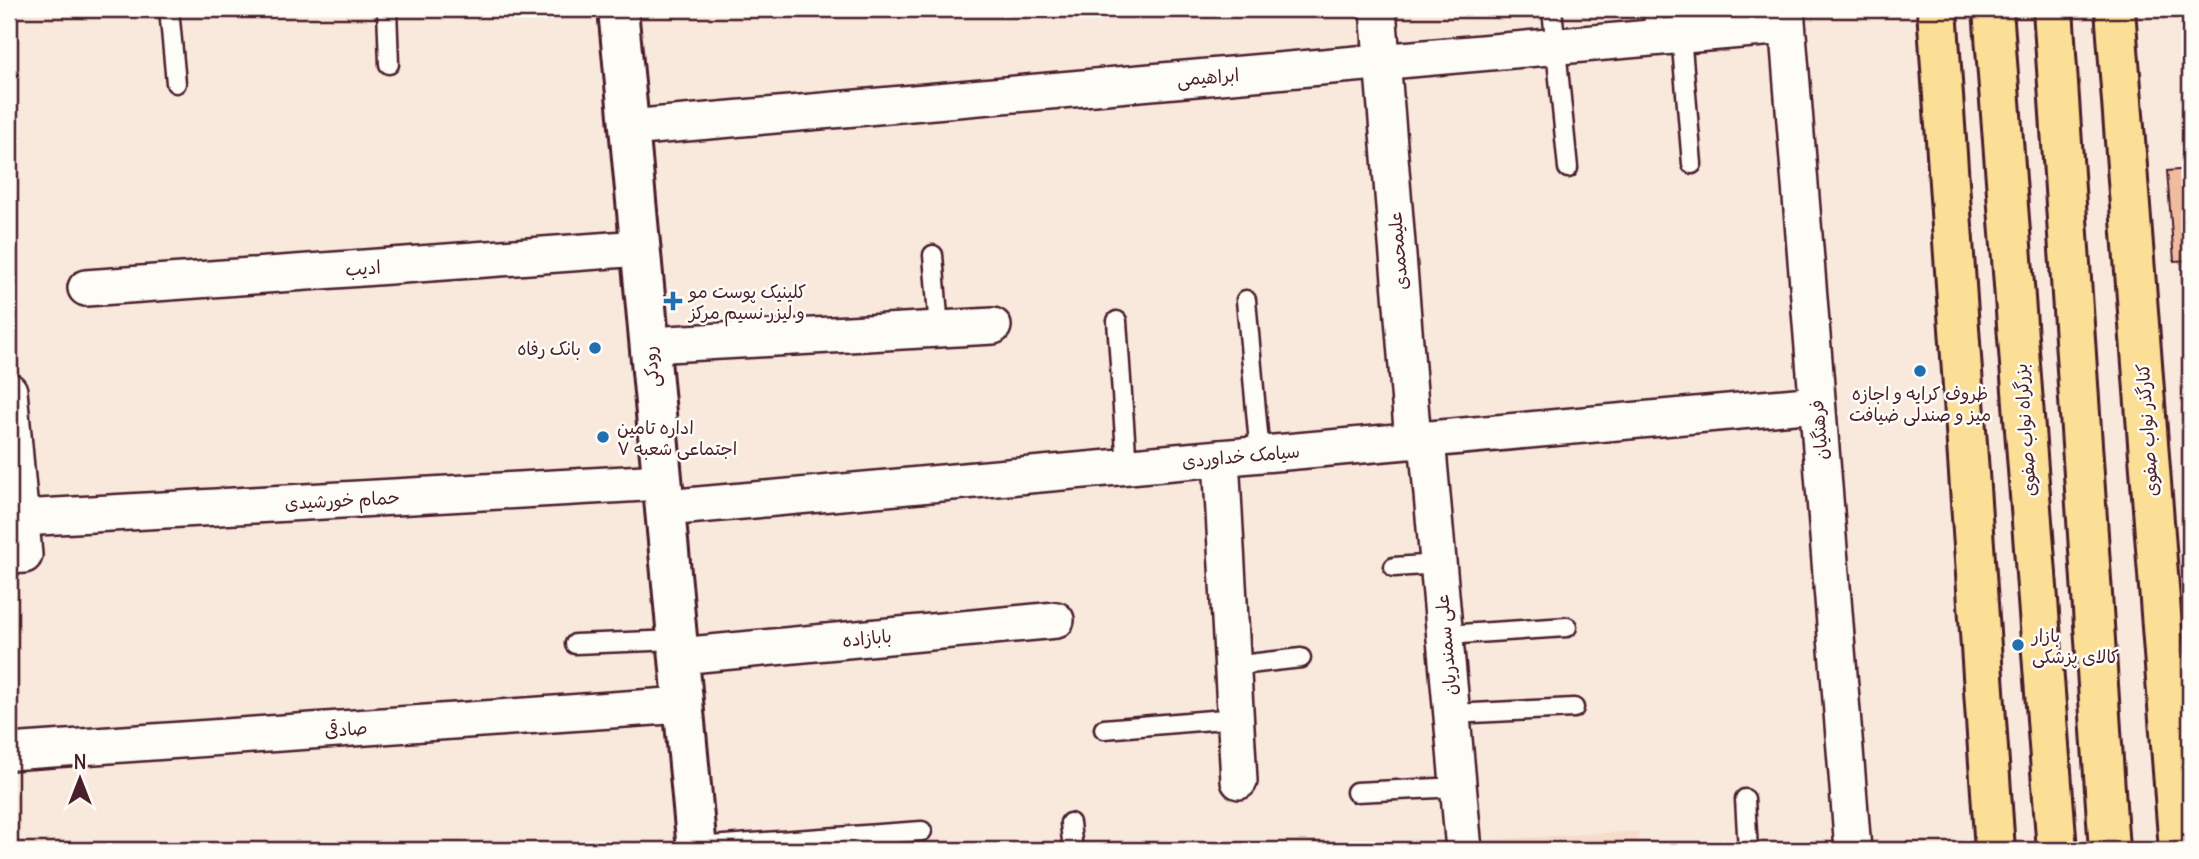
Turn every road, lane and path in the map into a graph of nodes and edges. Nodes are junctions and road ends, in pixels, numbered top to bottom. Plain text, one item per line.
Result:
1 (169, 9) edge
2 (387, 9) edge
3 (618, 9) edge
4 (1378, 9) edge
5 (1552, 9) edge
6 (1937, 9) edge
7 (1993, 9) edge
8 (2053, 9) edge
9 (2115, 9) edge
10 (1786, 17) edge
11 (1663, 27) edge
12 (1555, 46) junction
13 (1382, 61) junction
14 (389, 64) dead end
15 (176, 83) dead end
16 (629, 128) junction
17 (1692, 164) dead end
18 (1568, 168) dead end
19 (640, 248) junction
20 (933, 255) dead end
21 (86, 288) dead end
22 (1246, 300) dead end
23 (1117, 321) dead end
24 (993, 326) dead end
25 (940, 329) junction
26 (649, 345) junction
27 (1817, 404) junction
28 (10, 410) edge
29 (1420, 440) junction
30 (1260, 455) junction
31 (1221, 458) junction
32 (1127, 467) junction
33 (663, 495) junction
34 (21, 518) junction
35 (9, 556) edge
36 (1439, 565) junction
37 (1394, 567) dead end
38 (1056, 620) dead end
39 (1567, 627) dead end
40 (1445, 635) junction
41 (575, 644) dead end
42 (678, 648) junction
43 (1301, 658) dead end
44 (1233, 666) junction
45 (683, 705) junction
46 (1574, 708) dead end
47 (1452, 714) junction
48 (1236, 718) junction
49 (1104, 729) dead end
50 (9, 752) edge
51 (1239, 781) dead end
52 (1459, 787) junction
53 (1356, 792) dead end
54 (1745, 799) dead end
55 (1070, 823) dead end
56 (922, 831) dead end
57 (697, 848) edge
58 (1073, 850) edge
59 (1464, 850) edge
60 (1748, 850) edge
61 (1853, 850) edge
62 (1995, 850) edge
63 (2057, 850) edge
64 (2109, 850) edge
65 (2179, 850) edge

1 - 15 lane
2 - 14 lane
3 - 16 main road, رودکی
4 - 13 street, علیمحمدی
5 - 12 lane
6 - 62 main road
7 - 63 main road, بزرگراه نواب صفوی
8 - 64 main road
9 - 65 main road, کنارگذر نواب صفوی
10 - 11 street, ابراهیمی
10 - 27 street, فرهنگیان
11 - 12 street, ابراهیمی
11 - 17 lane
12 - 13 street, ابراهیمی
12 - 18 lane
13 - 16 street, ابراهیمی
13 - 29 street, علیمحمدی
16 - 19 main road, رودکی
19 - 21 street, ادیب
19 - 26 main road, رودکی
20 - 25 lane
22 - 30 lane
23 - 32 lane
24 - 25 street
25 - 26 street
26 - 33 main road, رودکی
27 - 29 street, سیامک خداوردی
27 - 61 street, فرهنگیان
28 - 34 street
29 - 30 street, سیامک خداوردی
29 - 36 street, علی سمندریان
30 - 31 street, سیامک خداوردی
31 - 32 street, سیامک خداوردی
31 - 44 street
32 - 33 street, سیامک خداوردی
33 - 34 street, حمام خورشیدی
33 - 42 main road, رودکی
34 - 35 street
36 - 37 lane
36 - 40 street, علی سمندریان
38 - 42 street, بابازاده
39 - 40 lane
40 - 47 street, علی سمندریان
41 - 42 lane
42 - 45 main road, رودکی
43 - 44 lane
44 - 48 street
45 - 50 street, صادقی
45 - 57 main road, رودکی
46 - 47 lane
47 - 52 street, علی سمندریان
48 - 49 lane
48 - 51 street
52 - 53 lane
52 - 59 street, علی سمندریان
54 - 60 lane
55 - 58 lane
56 - 57 lane

